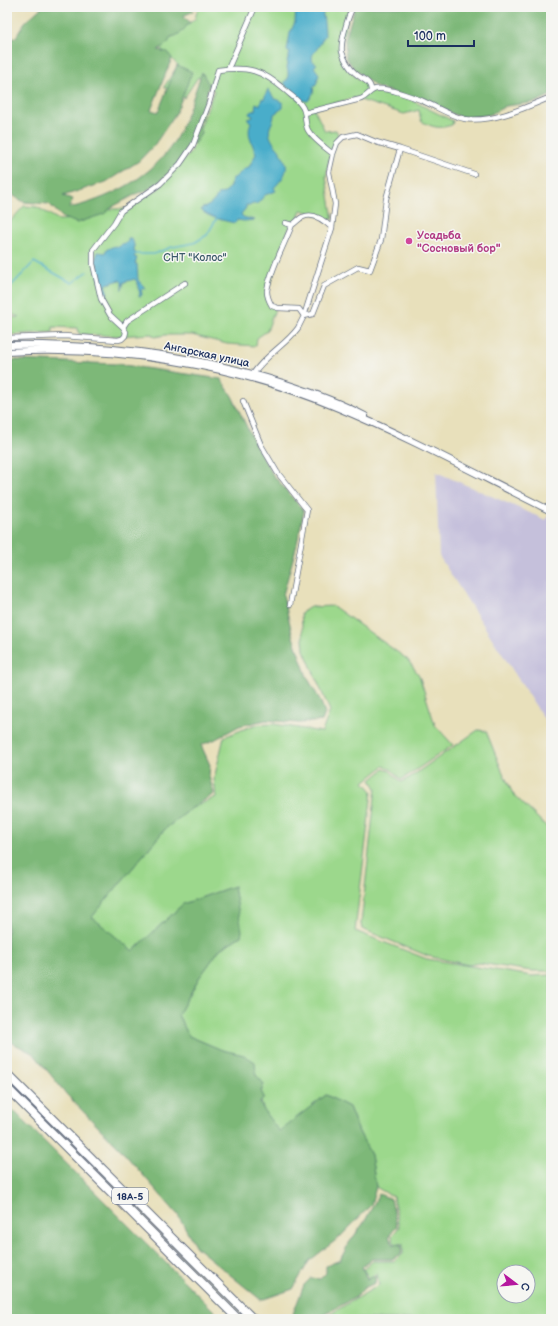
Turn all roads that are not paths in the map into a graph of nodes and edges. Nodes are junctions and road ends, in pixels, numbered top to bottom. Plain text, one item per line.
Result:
1 (255, 7) edge
2 (353, 7) edge
3 (228, 69) junction
4 (372, 90) junction
5 (551, 97) edge
6 (305, 113) junction
7 (400, 149) junction
8 (333, 154) junction
9 (474, 174) dead end
10 (286, 223) dead end
11 (292, 225) junction
12 (332, 228) junction
13 (185, 283) dead end
14 (304, 316) junction
15 (123, 327) junction
16 (7, 338) edge
17 (7, 345) edge
18 (7, 352) edge
19 (254, 374) junction
20 (243, 401) dead end
21 (390, 431) junction
22 (551, 511) edge
23 (290, 605) dead end
24 (7, 1074) edge
25 (7, 1088) edge
26 (238, 1319) edge
27 (253, 1319) edge

1 - 3 street
2 - 4 street
3 - 6 street
3 - 15 street
4 - 5 street
4 - 6 street
6 - 8 street
7 - 8 street
7 - 9 street
7 - 14 street
8 - 12 street
10 - 11 street
11 - 12 street
11 - 14 street
12 - 14 street
13 - 15 street
14 - 19 street
15 - 16 street
17 - 19 main road, Ангарская улица
18 - 21 main road, Ангарская улица
19 - 21 main road, Ангарская улица
20 - 23 street
21 - 22 main road, Ангарская улица
24 - 27 highway, 18А-5
25 - 26 highway, 18А-5

